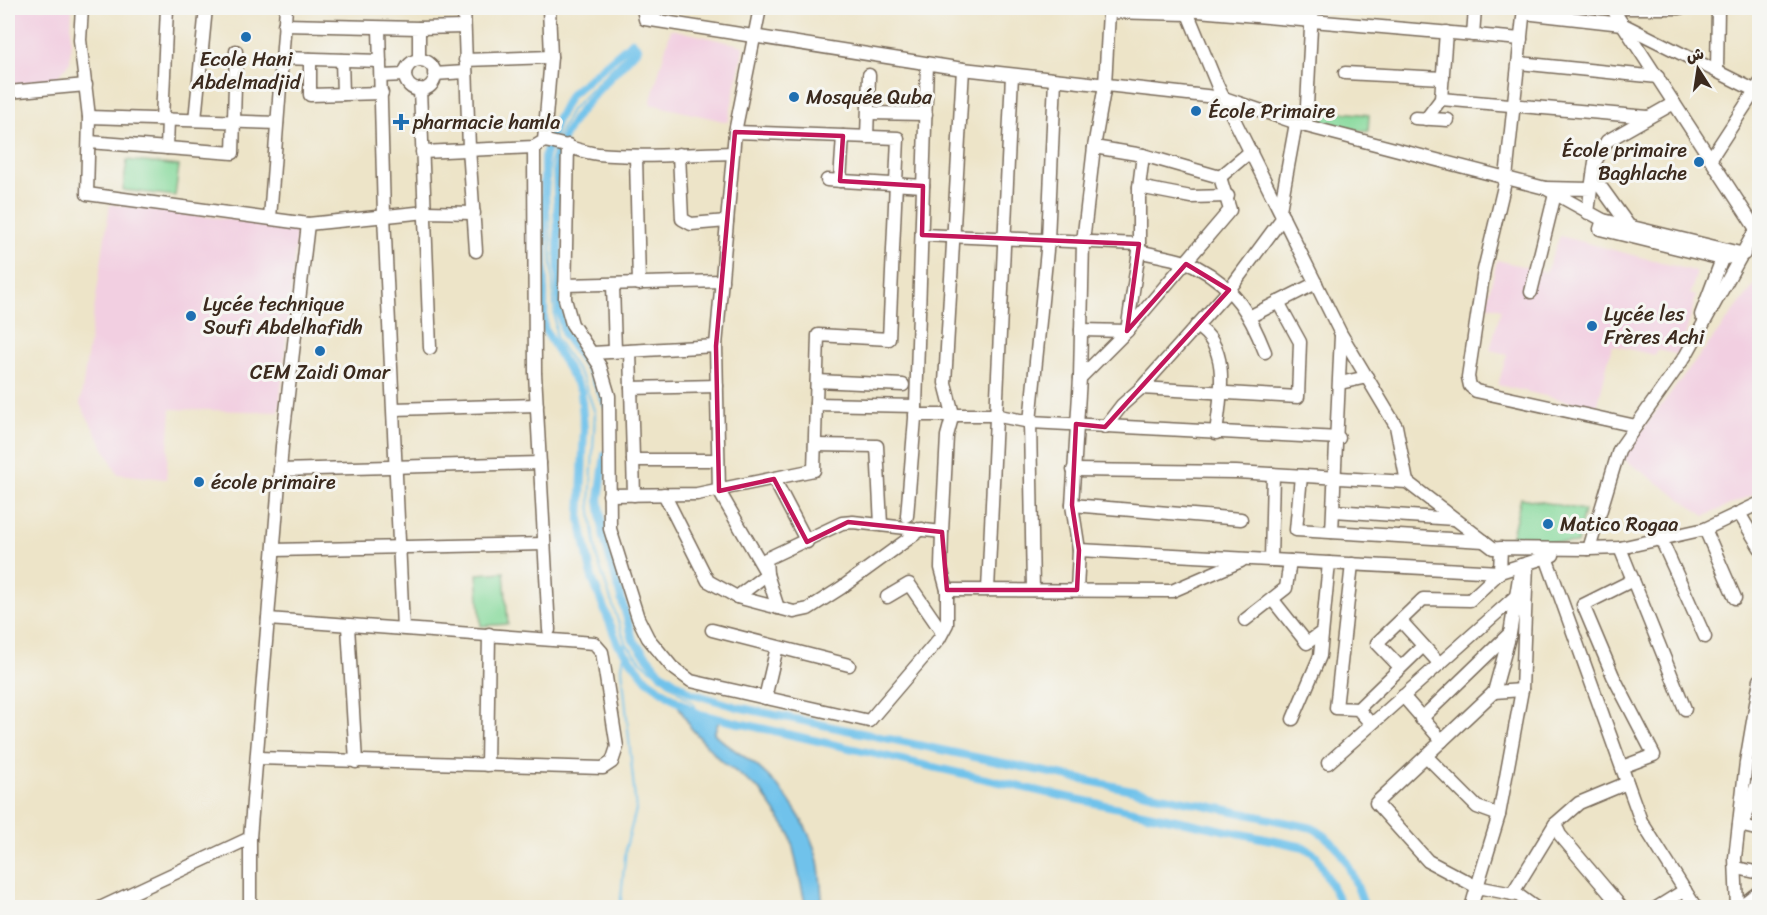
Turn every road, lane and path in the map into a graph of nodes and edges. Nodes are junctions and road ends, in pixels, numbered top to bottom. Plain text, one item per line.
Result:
1 (82, 8) edge
2 (167, 8) edge
3 (206, 8) edge
4 (286, 8) edge
5 (464, 8) edge
6 (549, 8) edge
7 (643, 8) edge
8 (760, 8) edge
9 (1475, 8) edge
10 (1612, 8) edge
11 (1624, 8) edge
12 (1680, 8) edge
13 (1718, 8) edge
14 (1186, 10) edge
15 (1524, 10) edge
16 (1248, 11) edge
17 (1311, 13) edge
18 (1622, 24) junction
19 (285, 25) junction
20 (464, 27) junction
21 (379, 28) junction
22 (418, 28) junction
23 (1446, 32) junction
24 (1473, 34) junction
25 (754, 36) junction
26 (1521, 39) junction
27 (236, 51) dead end
28 (551, 57) junction
29 (282, 58) junction
30 (310, 59) junction
31 (342, 60) junction
32 (419, 60) junction
33 (380, 61) junction
34 (1519, 63) junction
35 (927, 64) junction
36 (465, 66) junction
37 (963, 69) junction
38 (1717, 70) junction
39 (1345, 73) dead end
40 (434, 74) junction
41 (405, 75) junction
42 (869, 75) dead end
43 (1012, 75) junction
44 (381, 76) junction
45 (1658, 77) junction
46 (1443, 78) junction
47 (1055, 80) junction
48 (86, 85) junction
49 (1105, 85) junction
50 (420, 89) junction
51 (1758, 89) edge
52 (8, 92) edge
53 (382, 93) junction
54 (343, 94) junction
55 (1224, 98) junction
56 (1442, 99) junction
57 (1674, 103) junction
58 (1514, 105) junction
59 (870, 113) junction
60 (926, 114) junction
61 (89, 117) junction
62 (1648, 117) junction
63 (165, 119) junction
64 (195, 120) junction
65 (1448, 120) dead end
66 (234, 121) junction
67 (277, 123) junction
68 (1301, 125) junction
69 (735, 132) junction
70 (843, 136) junction
71 (867, 137) junction
72 (88, 142) junction
73 (551, 143) junction
74 (1094, 147) junction
75 (167, 148) junction
76 (469, 148) junction
77 (1251, 151) junction
78 (422, 152) junction
79 (733, 153) junction
80 (679, 154) junction
81 (1143, 154) junction
82 (636, 156) junction
83 (1711, 158) junction
84 (1593, 176) junction
85 (1221, 177) junction
86 (1506, 178) junction
87 (827, 180) dead end
88 (840, 181) junction
89 (896, 185) junction
90 (923, 186) junction
91 (1139, 187) junction
92 (1591, 189) junction
93 (1550, 191) junction
94 (1228, 196) junction
95 (426, 212) junction
96 (474, 213) junction
97 (1588, 213) junction
98 (1282, 214) junction
99 (384, 215) junction
100 (270, 218) junction
101 (1603, 220) junction
102 (727, 221) junction
103 (308, 224) junction
104 (1629, 226) junction
105 (1758, 229) edge
106 (922, 235) junction
107 (955, 238) junction
108 (1003, 238) junction
109 (1048, 240) junction
110 (1083, 242) junction
111 (1139, 248) junction
112 (476, 251) dead end
113 (1744, 254) junction
114 (1722, 258) junction
115 (1186, 264) junction
116 (722, 281) junction
117 (1316, 283) junction
118 (639, 284) junction
119 (565, 285) junction
120 (613, 285) junction
121 (1229, 290) junction
122 (1531, 292) dead end
123 (1278, 302) junction
124 (1251, 316) junction
125 (1196, 326) junction
126 (1081, 330) junction
127 (1127, 331) junction
128 (1341, 334) junction
129 (716, 346) junction
130 (430, 348) dead end
131 (615, 351) junction
132 (630, 351) junction
133 (1265, 352) dead end
134 (592, 353) junction
135 (1686, 355) junction
136 (1367, 377) junction
137 (1080, 378) junction
138 (817, 381) junction
139 (1340, 383) junction
140 (903, 385) dead end
141 (717, 386) junction
142 (631, 388) junction
143 (1141, 388) junction
144 (1221, 393) junction
145 (816, 404) junction
146 (537, 405) junction
147 (394, 409) junction
148 (916, 410) junction
149 (953, 414) junction
150 (994, 415) junction
151 (1030, 422) junction
152 (1076, 424) junction
153 (1636, 426) junction
154 (1105, 427) junction
155 (1216, 433) junction
156 (1339, 438) junction
157 (815, 445) junction
158 (633, 460) junction
159 (718, 460) junction
160 (540, 463) junction
161 (397, 468) junction
162 (280, 470) junction
163 (1073, 470) junction
164 (1273, 474) junction
165 (1300, 476) junction
166 (1337, 478) junction
167 (774, 479) junction
168 (1407, 482) junction
169 (719, 491) junction
170 (664, 494) junction
171 (609, 495) junction
172 (634, 495) junction
173 (1760, 503) edge
174 (1072, 505) junction
175 (1334, 511) junction
176 (1739, 513) junction
177 (907, 516) dead end
178 (1241, 519) dead end
179 (1455, 519) junction
180 (881, 525) junction
181 (922, 529) junction
182 (1705, 529) junction
183 (942, 532) junction
184 (1332, 532) junction
185 (1660, 537) junction
186 (1484, 541) junction
187 (807, 542) junction
188 (544, 544) junction
189 (400, 548) junction
190 (1502, 548) junction
191 (1620, 548) junction
192 (1760, 548) edge
193 (1570, 549) junction
194 (1589, 549) junction
195 (274, 550) junction
196 (1079, 550) junction
197 (1200, 556) junction
198 (1546, 557) junction
199 (1245, 559) junction
200 (1270, 560) junction
201 (1290, 561) junction
202 (1329, 563) junction
203 (1352, 564) junction
204 (1524, 564) junction
205 (1500, 572) junction
206 (767, 574) junction
207 (1199, 580) junction
208 (1633, 580) junction
209 (947, 590) junction
210 (988, 590) junction
211 (1032, 590) junction
212 (1077, 590) junction
213 (1516, 596) junction
214 (737, 597) junction
215 (887, 597) dead end
216 (1735, 598) dead end
217 (1272, 599) junction
218 (778, 608) junction
219 (268, 619) junction
220 (1245, 620) dead end
221 (1401, 621) junction
222 (348, 626) junction
223 (403, 628) junction
224 (549, 630) dead end
225 (712, 630) dead end
226 (942, 632) junction
227 (1322, 632) junction
228 (489, 634) junction
229 (1510, 634) junction
230 (1705, 637) dead end
231 (1423, 646) junction
232 (777, 647) junction
233 (1440, 664) junction
234 (849, 665) dead end
235 (1400, 667) junction
236 (1760, 680) edge
237 (1522, 690) junction
238 (1494, 692) junction
239 (1403, 696) junction
240 (765, 698) junction
241 (1358, 709) junction
242 (1685, 709) dead end
243 (1293, 719) dead end
244 (1421, 719) junction
245 (1371, 724) junction
246 (1442, 741) junction
247 (1754, 748) edge
248 (1426, 756) junction
249 (257, 758) junction
250 (356, 762) junction
251 (1328, 763) dead end
252 (487, 765) junction
253 (1622, 767) junction
254 (1758, 781) edge
255 (1627, 783) junction
256 (1499, 815) junction
257 (1555, 824) junction
258 (1741, 825) junction
259 (1760, 830) edge
260 (250, 838) junction
261 (1737, 868) junction
262 (1760, 873) edge
263 (1478, 887) junction
264 (1685, 890) junction
265 (1760, 891) edge
266 (1512, 894) junction
267 (100, 908) edge
268 (250, 908) edge
269 (1471, 908) edge
270 (1536, 908) edge
271 (1622, 908) edge
272 (1656, 908) edge
273 (1696, 908) edge
274 (1738, 908) edge

1 - 48 street
2 - 63 street
3 - 64 street
4 - 19 street
5 - 20 street
6 - 28 street
7 - 25 street
8 - 25 street
9 - 24 street
10 - 18 street
11 - 12 street
13 - 38 street
14 - 16 street
14 - 49 street
14 - 55 street
15 - 18 street
15 - 26 street
16 - 17 street
17 - 23 street
17 - 68 street
18 - 38 street
18 - 45 street
19 - 21 street
19 - 29 street
20 - 22 street
20 - 36 street
21 - 22 street
21 - 33 street
22 - 32 street
23 - 24 street
23 - 46 street
24 - 26 street
25 - 35 street
25 - 69 street
26 - 34 street
27 - 66 street
28 - 36 street
28 - 73 street
29 - 30 street
29 - 67 street
30 - 31 street
30 - 54 street
31 - 33 street
31 - 54 street
32 - 40 street
32 - 41 street
33 - 44 street
34 - 45 street
34 - 58 street
35 - 37 street
35 - 60 street
36 - 40 street
36 - 76 street
37 - 43 street
37 - 107 street
38 - 51 street
39 - 46 street
40 - 50 street
41 - 44 street
41 - 50 street
42 - 59 street
43 - 47 street
43 - 108 street
44 - 53 street
45 - 57 street
46 - 56 street
47 - 49 street
47 - 109 street
48 - 52 street
48 - 61 street
49 - 55 street
49 - 74 street
50 - 78 street
51 - 83 street
53 - 54 street
53 - 99 street
55 - 68 street
55 - 77 street
56 - 58 street
56 - 65 street
57 - 62 street
57 - 83 street
58 - 62 street
58 - 86 street
59 - 60 street
59 - 71 street
60 - 90 street
61 - 63 street
61 - 72 street
62 - 84 street
63 - 64 street
63 - 75 street
64 - 66 street
66 - 67 street
66 - 75 street
67 - 100 street
68 - 86 street
68 - 98 street
69 - 70 street
69 - 79 street
70 - 71 street
70 - 88 street
71 - 89 street
72 - 75 street
72 - 100 street
73 - 76 street
73 - 82 street
73 - 119 street
73 - 146 street
74 - 81 street
74 - 110 street
76 - 78 street
76 - 96 street
77 - 85 street
77 - 98 street
78 - 95 street
79 - 80 street
79 - 102 street
80 - 82 street
80 - 102 street
81 - 85 street
81 - 91 street
82 - 118 street
83 - 105 street
84 - 92 street
84 - 104 street
85 - 94 street
86 - 93 street
86 - 153 street
87 - 88 street
88 - 89 street
89 - 90 street
89 - 138 street
90 - 106 street
91 - 94 street
91 - 111 street
92 - 93 street
92 - 97 street
93 - 97 street
93 - 122 street
94 - 115 street
95 - 96 street
95 - 99 street
95 - 130 street
96 - 112 street
97 - 101 street
98 - 117 street
98 - 121 street
99 - 103 street
99 - 147 street
100 - 103 street
101 - 104 street
101 - 114 street
102 - 116 street
103 - 162 street
104 - 113 street
105 - 113 street
106 - 107 street
106 - 148 street
107 - 108 street
107 - 149 street
108 - 109 street
108 - 150 street
109 - 110 street
109 - 151 street
110 - 111 street
110 - 126 street
111 - 115 street
111 - 127 street
113 - 114 street
113 - 135 street
114 - 135 street
115 - 121 street
115 - 127 street
116 - 118 street
116 - 129 street
117 - 123 street
117 - 128 street
118 - 120 street
119 - 120 street
119 - 134 street
120 - 131 street
121 - 124 street
121 - 125 street
123 - 124 street
123 - 144 street
124 - 133 street
125 - 143 street
125 - 144 street
126 - 127 street
126 - 137 street
127 - 137 street
128 - 136 street
128 - 139 street
129 - 132 street
129 - 141 street
131 - 132 street
131 - 134 street
132 - 142 street
134 - 171 street
135 - 153 street
136 - 139 street
136 - 168 street
137 - 152 street
138 - 140 street
138 - 145 street
139 - 156 street
141 - 142 street
141 - 159 street
142 - 158 street
143 - 144 street
143 - 154 street
144 - 155 street
145 - 148 street
145 - 157 street
146 - 147 street
146 - 160 street
147 - 161 street
148 - 149 street
148 - 177 street
149 - 150 street
149 - 183 street
150 - 151 street
150 - 210 street
151 - 152 street
151 - 211 street
152 - 154 street
152 - 163 street
153 - 194 street
154 - 155 street
155 - 156 street
156 - 166 street
157 - 167 street
157 - 180 street
158 - 159 street
158 - 172 street
159 - 169 street
160 - 161 street
160 - 188 street
161 - 162 street
161 - 189 street
162 - 195 street
163 - 164 street
163 - 174 street
164 - 165 street
164 - 200 street
165 - 166 street
165 - 184 street
166 - 168 street
166 - 175 street
167 - 169 street
167 - 187 street
168 - 179 street
169 - 170 street
169 - 206 street
170 - 172 street
170 - 214 street
171 - 172 street
171 - 240 street
173 - 176 street
174 - 178 street
174 - 196 street
175 - 179 street
175 - 184 street
176 - 182 street
176 - 192 street
179 - 186 street
180 - 181 street
180 - 187 street
181 - 183 street
181 - 218 street
182 - 185 street
182 - 216 street
183 - 209 street
184 - 186 street
185 - 191 street
185 - 230 street
186 - 190 street
187 - 206 street
188 - 189 street
188 - 224 street
189 - 195 street
189 - 223 street
190 - 193 street
190 - 205 street
191 - 194 street
191 - 208 street
193 - 194 street
193 - 198 street
195 - 219 street
196 - 197 street
196 - 212 street
197 - 199 street
197 - 207 street
198 - 204 street
198 - 253 street
199 - 200 street
199 - 207 street
200 - 201 street
201 - 202 street
201 - 217 street
202 - 203 street
202 - 227 street
203 - 205 street
203 - 241 street
204 - 205 street
204 - 213 street
204 - 237 street
205 - 221 street
206 - 214 street
206 - 218 street
207 - 212 street
208 - 242 street
208 - 253 street
209 - 210 street
209 - 226 street
210 - 211 street
211 - 212 street
213 - 229 street
213 - 233 street
214 - 218 street
215 - 226 street
217 - 220 street
217 - 227 street
219 - 222 street
219 - 249 street
221 - 231 street
221 - 235 street
222 - 223 street
222 - 250 street
223 - 228 street
225 - 232 street
226 - 240 street
227 - 243 street
228 - 252 street
228 - 252 street
229 - 238 street
229 - 244 street
231 - 233 street
231 - 235 street
232 - 234 street
232 - 240 street
233 - 239 street
235 - 241 street
236 - 247 street
237 - 238 street
237 - 256 street
238 - 246 street
239 - 244 street
239 - 245 street
241 - 245 street
244 - 246 street
245 - 251 street
246 - 248 street
247 - 258 street
248 - 256 street
248 - 263 street
249 - 250 street
249 - 260 street
250 - 252 street
253 - 255 street
254 - 258 street
255 - 257 street
255 - 264 street
256 - 263 street
257 - 266 street
257 - 271 street
258 - 259 street
258 - 261 street
260 - 267 street
260 - 268 street
261 - 262 street
261 - 274 street
263 - 266 street
263 - 269 street
264 - 272 street
264 - 273 street
265 - 274 street
266 - 270 street

